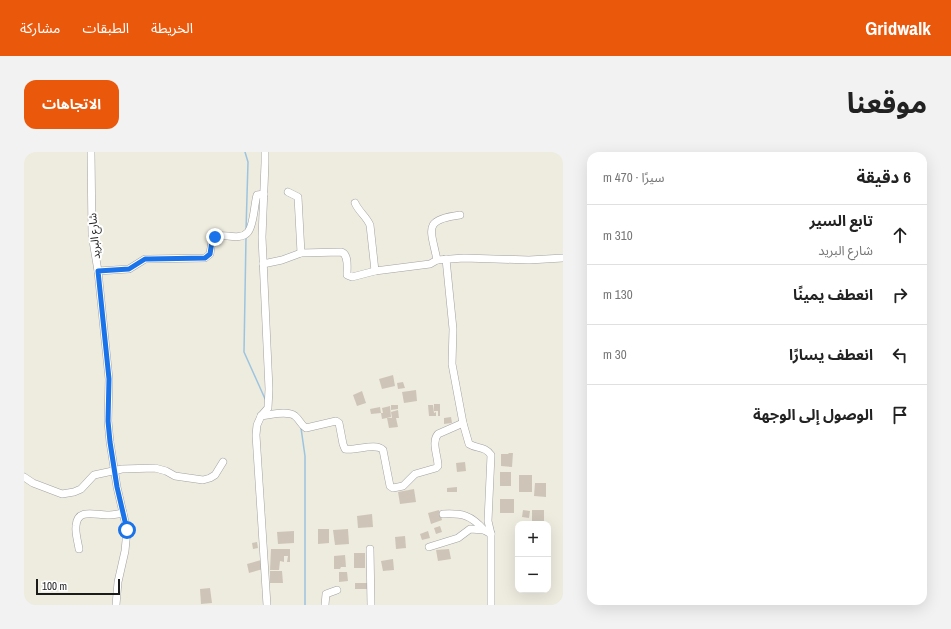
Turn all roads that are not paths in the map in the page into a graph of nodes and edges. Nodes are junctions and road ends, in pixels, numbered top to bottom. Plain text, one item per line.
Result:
1 (91, 152) edge
2 (264, 152) edge
3 (288, 192) dead end
4 (264, 194) junction
5 (355, 203) dead end
6 (460, 215) dead end
7 (301, 253) junction
8 (563, 258) edge
9 (446, 259) junction
10 (437, 260) junction
11 (263, 264) junction
12 (98, 271) junction
13 (375, 271) junction
14 (261, 416) junction
15 (463, 422) junction
16 (223, 462) dead end
17 (115, 471) junction
18 (24, 477) edge
19 (123, 513) junction
20 (443, 514) dead end
21 (484, 530) junction
22 (491, 534) junction
23 (429, 547) dead end
24 (79, 549) dead end
25 (370, 549) dead end
26 (337, 590) dead end
27 (116, 605) edge
28 (267, 605) edge
29 (325, 605) edge
30 (371, 605) edge
31 (491, 605) edge

1 - 12 street, شارع البريد
2 - 4 street
3 - 7 street
4 - 11 street
4 - 12 street
5 - 13 street
6 - 10 street
7 - 11 street
7 - 13 street
8 - 9 street
9 - 10 street
9 - 15 street
10 - 13 street
11 - 14 street
12 - 17 street, شارع البريد
14 - 15 street
14 - 28 street
15 - 22 street
16 - 17 street
17 - 18 street
17 - 19 street, شارع البريد
19 - 24 street
19 - 27 street, شارع البريد
20 - 21 street
21 - 22 street
21 - 23 street
22 - 31 street
25 - 30 street
26 - 29 street

